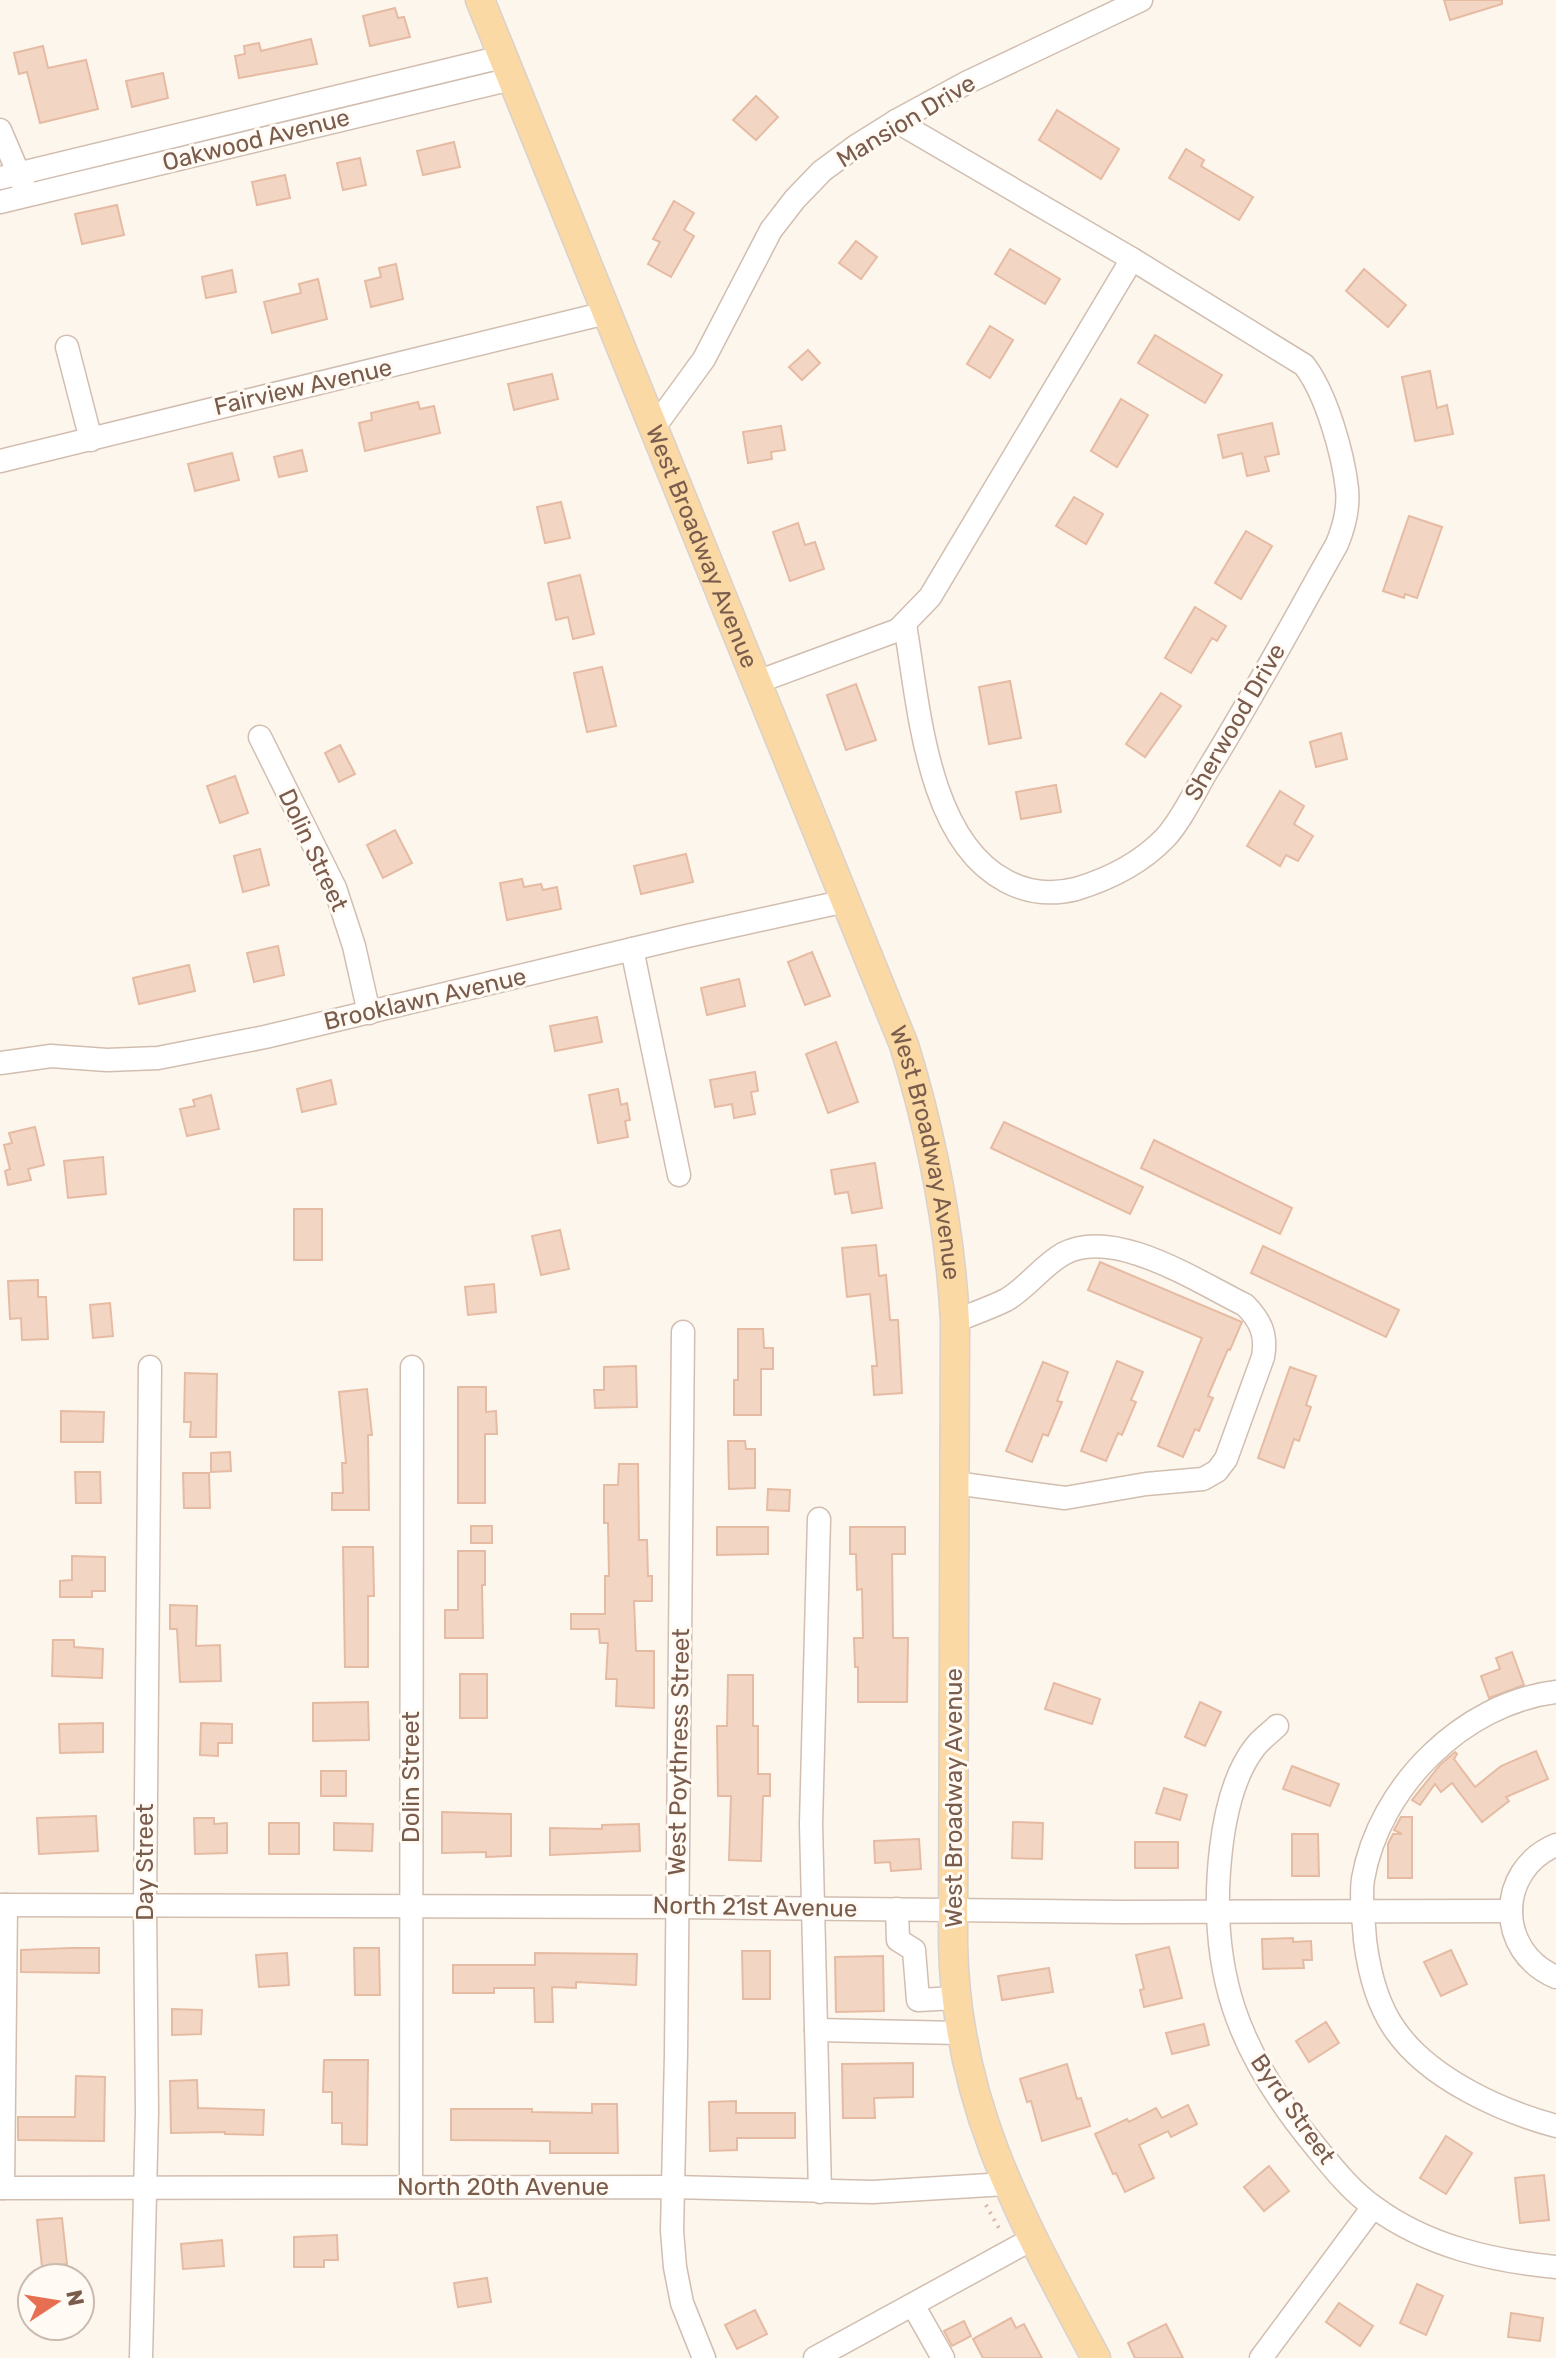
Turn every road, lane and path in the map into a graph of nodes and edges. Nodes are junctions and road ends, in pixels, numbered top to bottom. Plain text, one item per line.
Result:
1 (480, 0) edge
2 (1141, 0) edge
3 (507, 68) junction
4 (896, 121) junction
5 (0, 130) edge
6 (9, 175) edge
7 (27, 196) junction
8 (0, 202) edge
9 (1132, 259) junction
10 (606, 313) junction
11 (67, 347) dead end
12 (653, 429) junction
13 (91, 440) junction
14 (0, 461) edge
15 (905, 625) junction
16 (757, 682) junction
17 (260, 737) dead end
18 (846, 901) junction
19 (632, 949) junction
20 (369, 1013) junction
21 (0, 1063) edge
22 (679, 1175) dead end
23 (955, 1321) junction
24 (683, 1332) dead end
25 (150, 1367) dead end
26 (412, 1367) dead end
27 (955, 1483) junction
28 (819, 1519) dead end
29 (1556, 1692) edge
30 (1277, 1726) dead end
31 (1556, 1845) edge
32 (3, 1905) edge
33 (145, 1905) junction
34 (411, 1905) junction
35 (677, 1907) junction
36 (813, 1908) junction
37 (897, 1909) junction
38 (953, 1909) junction
39 (1217, 1910) junction
40 (1363, 1910) junction
41 (1511, 1911) junction
42 (1556, 1977) edge
43 (956, 1998) junction
44 (918, 2000) junction
45 (816, 2030) junction
46 (920, 2032) junction
47 (960, 2033) junction
48 (1556, 2126) edge
49 (1006, 2184) junction
50 (411, 2187) junction
51 (673, 2187) junction
52 (1, 2188) edge
53 (145, 2188) junction
54 (820, 2192) junction
55 (986, 2205) dead end
56 (1373, 2207) junction
57 (1000, 2230) dead end
58 (1032, 2239) junction
59 (1556, 2267) edge
60 (913, 2305) junction
61 (1269, 2355) edge
62 (141, 2358) edge
63 (704, 2358) edge
64 (815, 2358) edge
65 (943, 2358) edge
66 (1096, 2358) edge

1 - 3 main road, West Broadway Avenue
2 - 4 street, Mansion Drive
3 - 6 street, Oakwood Avenue
3 - 7 street, Oakwood Avenue
3 - 10 main road, West Broadway Avenue
4 - 9 street, Sherwood Drive
4 - 12 street, Mansion Drive
5 - 6 street
6 - 7 street
7 - 8 street, Oakwood Avenue
9 - 15 street
9 - 15 street, Sherwood Drive
10 - 12 main road, West Broadway Avenue
10 - 13 street, Fairview Avenue
11 - 13 street
12 - 16 main road, West Broadway Avenue
13 - 14 street, Fairview Avenue
15 - 16 street
16 - 18 main road, West Broadway Avenue
17 - 20 street, Dolin Street
18 - 19 street, Brooklawn Avenue
18 - 23 main road, West Broadway Avenue
19 - 20 street, Brooklawn Avenue
19 - 22 street
20 - 21 street, Brooklawn Avenue
23 - 27 main road, West Broadway Avenue
23 - 27 street
24 - 35 street, West Poythress Street
25 - 33 street, Day Street
26 - 34 street, Dolin Street
27 - 38 main road, West Broadway Avenue
28 - 36 street
29 - 40 street
30 - 39 street, Byrd Street
31 - 41 street
32 - 33 street, North 21st Avenue
32 - 52 street
33 - 34 street, North 21st Avenue
33 - 53 street, Day Street
34 - 35 street, North 21st Avenue
34 - 50 street, Dolin Street
35 - 36 street, North 21st Avenue
35 - 51 street, West Poythress Street
36 - 37 street, North 21st Avenue
36 - 45 street
37 - 38 street, North 21st Avenue
37 - 44 street
38 - 39 street, North 21st Avenue
38 - 43 main road, West Broadway Avenue
39 - 40 street, North 21st Avenue
39 - 56 street, Byrd Street
40 - 41 street, North 21st Avenue
40 - 48 street
41 - 42 street
43 - 44 street
43 - 47 main road, West Broadway Avenue
44 - 46 street
45 - 46 street
45 - 54 street
46 - 47 street
47 - 49 main road, West Broadway Avenue
49 - 54 street, North 20th Avenue
49 - 58 main road, West Broadway Avenue
50 - 51 street, North 20th Avenue
50 - 53 street, North 20th Avenue
51 - 54 street, North 20th Avenue
51 - 63 street, West Poythress Street
52 - 53 street, North 20th Avenue
53 - 62 street, Day Street
55 - 57 path
56 - 59 street, Byrd Street
56 - 61 street
58 - 60 street
58 - 66 main road, West Broadway Avenue
60 - 64 street
60 - 65 street

